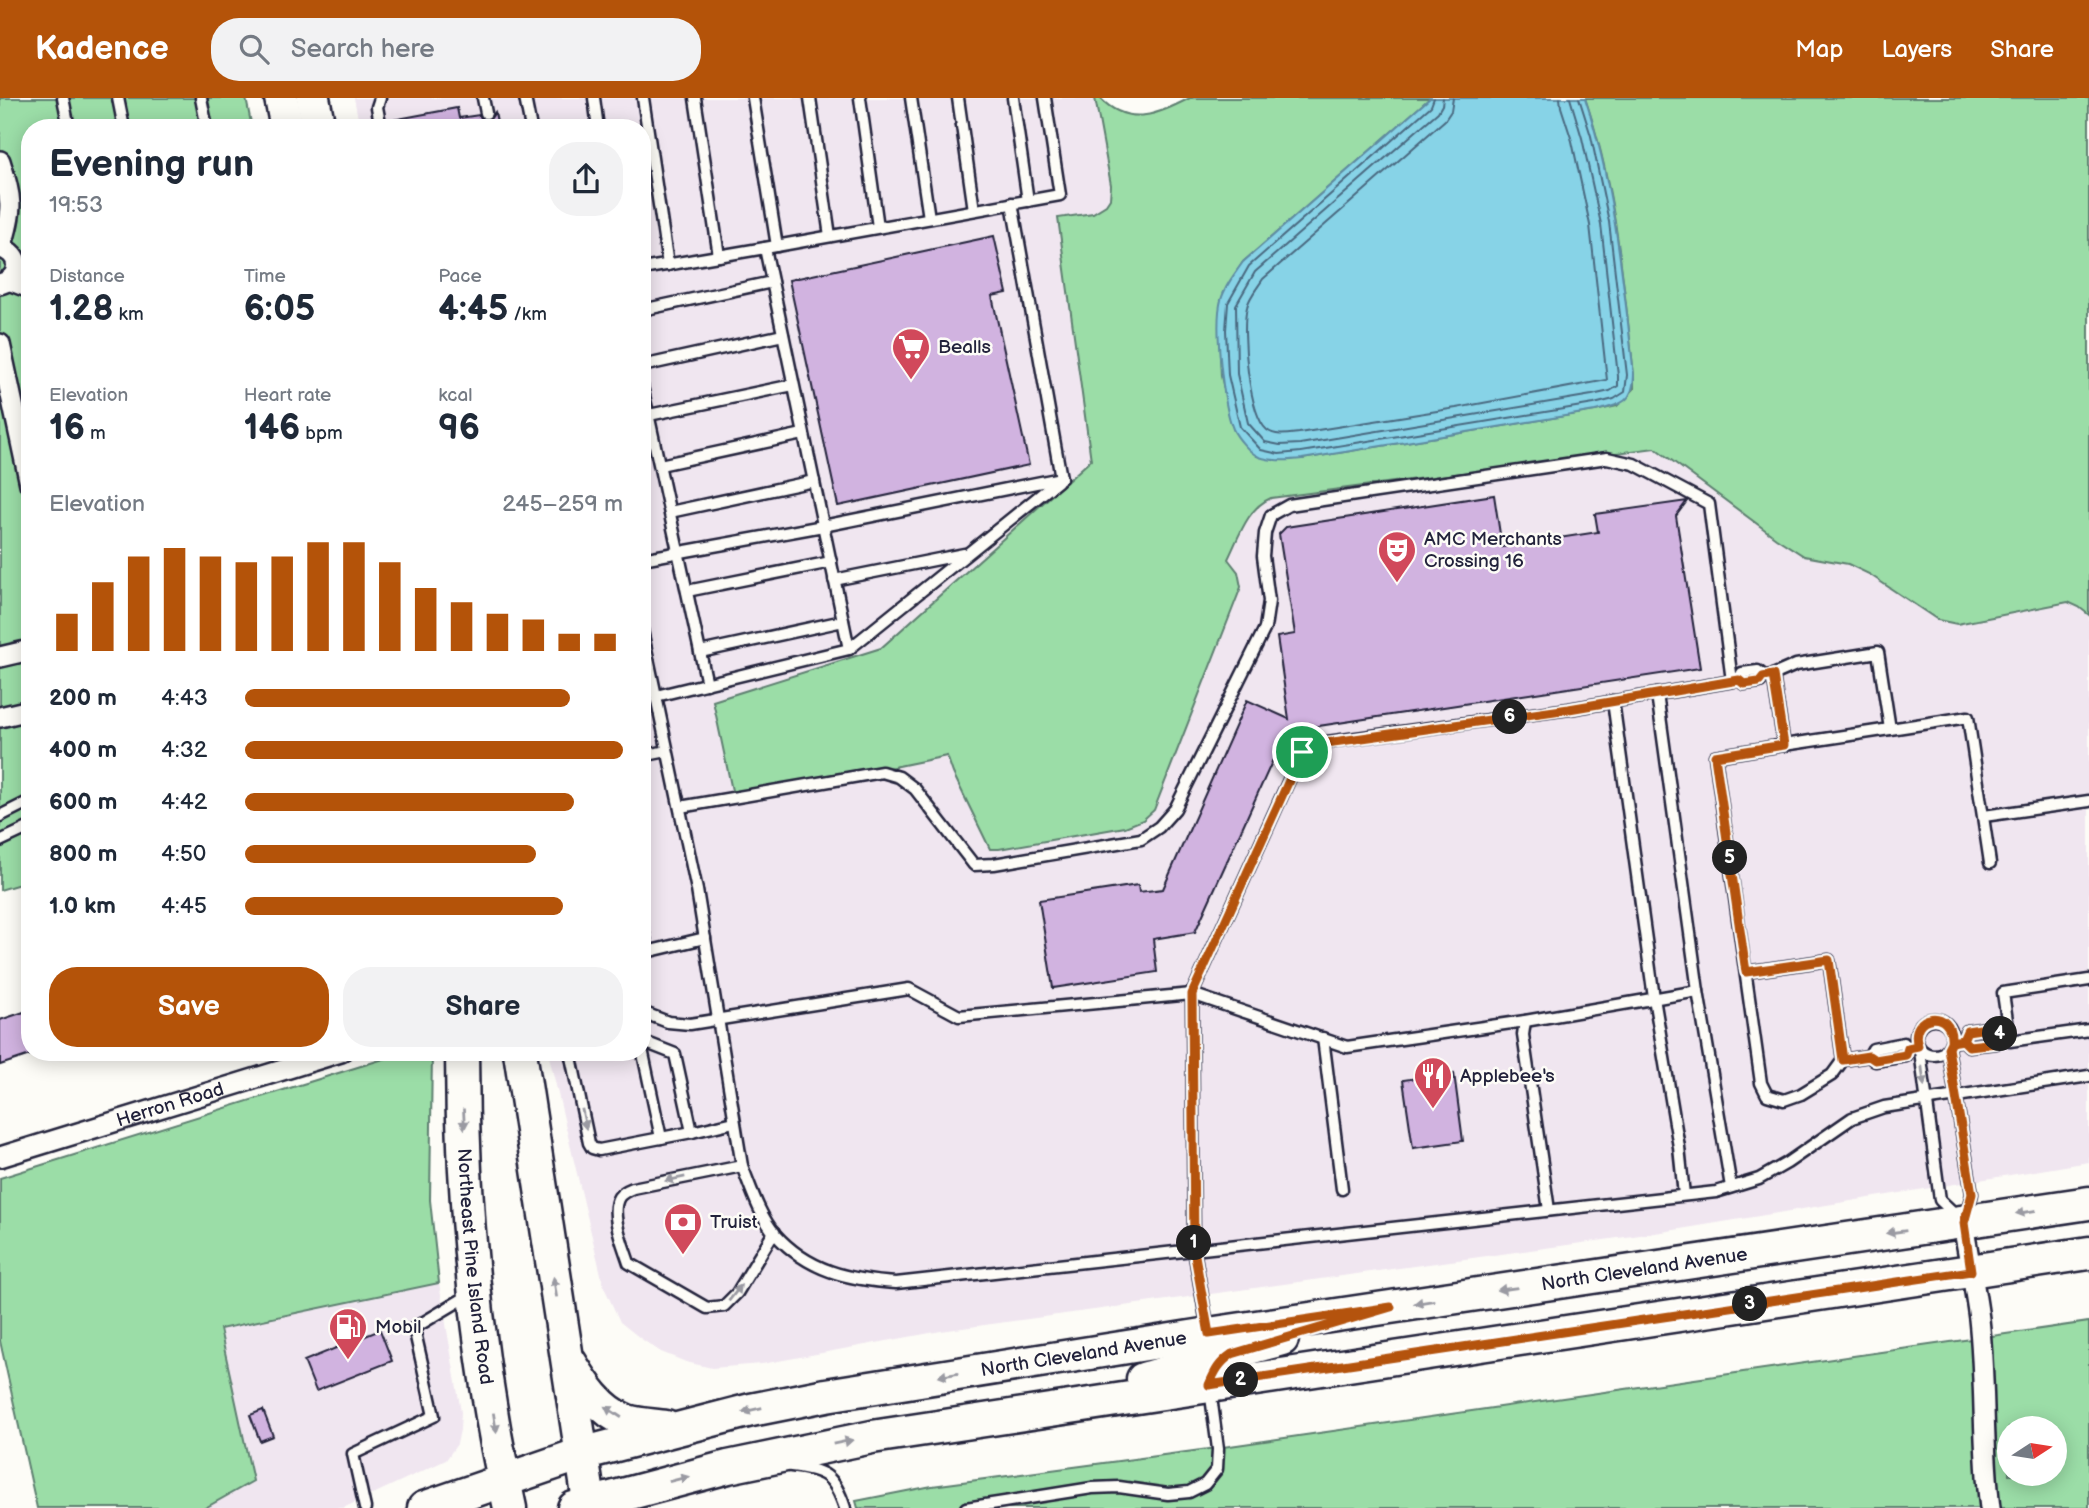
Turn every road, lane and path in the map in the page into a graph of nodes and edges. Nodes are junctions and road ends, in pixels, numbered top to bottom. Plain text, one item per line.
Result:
1 (63, 98) edge
2 (118, 98) edge
3 (201, 98) edge
4 (281, 98) edge
5 (313, 98) edge
6 (323, 98) edge
7 (380, 98) edge
8 (483, 98) edge
9 (525, 98) edge
10 (594, 98) edge
11 (643, 98) edge
12 (695, 98) edge
13 (753, 98) edge
14 (810, 98) edge
15 (860, 98) edge
16 (911, 98) edge
17 (958, 98) edge
18 (1013, 98) edge
19 (1045, 98) edge
20 (486, 113) dead end
21 (67, 119) edge
22 (122, 119) edge
23 (205, 119) edge
24 (285, 119) edge
25 (319, 119) edge
26 (322, 119) edge
27 (380, 119) edge
28 (529, 119) edge
29 (597, 119) edge
30 (646, 119) edge
31 (651, 151) edge
32 (0, 161) edge
33 (1028, 201) junction
34 (1012, 204) junction
35 (974, 210) junction
36 (929, 218) junction
37 (878, 228) junction
38 (830, 236) junction
39 (777, 246) junction
40 (0, 248) edge
41 (765, 248) junction
42 (719, 256) junction
43 (668, 265) junction
44 (651, 268) edge
45 (14, 273) edge
46 (772, 282) junction
47 (651, 308) edge
48 (783, 335) junction
49 (0, 344) edge
50 (651, 364) edge
51 (793, 385) junction
52 (651, 415) edge
53 (651, 424) edge
54 (803, 434) junction
55 (21, 442) edge
56 (660, 465) junction
57 (1061, 478) junction
58 (814, 481) junction
59 (670, 512) junction
60 (823, 526) junction
61 (679, 552) junction
62 (968, 553) junction
63 (651, 557) edge
64 (831, 562) junction
65 (834, 580) junction
66 (687, 591) junction
67 (843, 621) junction
68 (849, 649) junction
69 (21, 652) edge
70 (700, 652) junction
71 (0, 657) edge
72 (651, 673) edge
73 (1768, 676) junction
74 (1736, 680) junction
75 (707, 684) junction
76 (1657, 694) junction
77 (656, 696) junction
78 (1613, 701) junction
79 (21, 712) edge
80 (0, 717) edge
81 (1890, 729) junction
82 (1784, 745) junction
83 (667, 751) junction
84 (651, 754) edge
85 (2089, 801) edge
86 (21, 806) edge
87 (680, 807) junction
88 (0, 816) edge
89 (1984, 816) junction
90 (21, 831) edge
91 (0, 841) edge
92 (1990, 863) dead end
93 (705, 938) junction
94 (651, 951) edge
95 (1746, 972) junction
96 (2089, 980) edge
97 (1698, 991) junction
98 (1192, 994) junction
99 (1654, 998) junction
100 (651, 1015) edge
101 (717, 1018) junction
102 (1525, 1021) junction
103 (2089, 1030) edge
104 (2004, 1033) junction
105 (1322, 1038) junction
106 (1963, 1040) junction
107 (651, 1045) edge
108 (1950, 1045) junction
109 (1915, 1048) junction
110 (1843, 1060) junction
111 (312, 1061) edge
112 (462, 1061) edge
113 (521, 1061) edge
114 (572, 1061) edge
115 (645, 1061) edge
116 (2089, 1076) edge
117 (1956, 1096) junction
118 (1927, 1101) junction
119 (734, 1122) junction
120 (692, 1132) junction
121 (661, 1138) junction
122 (0, 1157) edge
123 (742, 1166) junction
124 (1731, 1187) junction
125 (1342, 1189) dead end
126 (1684, 1195) junction
127 (2089, 1203) edge
128 (1549, 1210) junction
129 (1964, 1223) junction
130 (774, 1232) junction
131 (1194, 1250) junction
132 (2089, 1253) edge
133 (1971, 1271) junction
134 (474, 1292) junction
135 (1391, 1307) junction
136 (1209, 1334) junction
137 (566, 1354) junction
138 (1209, 1385) junction
139 (1008, 1416) junction
140 (678, 1428) junction
141 (581, 1454) junction
142 (752, 1461) junction
143 (507, 1494) edge
144 (1021, 1504) edge
145 (585, 1506) edge
146 (365, 1508) edge
147 (424, 1508) edge
148 (845, 1508) edge
149 (966, 1508) edge
150 (1990, 1508) edge

1 - 21 lane
2 - 22 lane
3 - 23 lane
4 - 24 main road
5 - 25 main road
6 - 26 lane
7 - 27 lane
8 - 20 lane
9 - 28 lane
10 - 29 lane
11 - 30 lane
12 - 42 lane
13 - 39 lane
14 - 38 lane
15 - 37 lane
16 - 36 lane
17 - 35 lane
18 - 33 lane
19 - 33 lane
31 - 43 lane
32 - 40 street
33 - 34 lane
34 - 35 lane
34 - 57 lane
35 - 36 lane
36 - 37 lane
37 - 38 lane
38 - 39 lane
39 - 41 lane
40 - 45 street
41 - 42 lane
41 - 46 lane
42 - 43 lane
43 - 44 lane
46 - 47 lane
46 - 48 lane
48 - 50 lane
48 - 51 lane
49 - 55 street
51 - 52 lane
51 - 54 lane
53 - 56 lane
54 - 56 lane
54 - 58 lane
56 - 59 lane
57 - 60 lane
57 - 62 lane
58 - 59 lane
58 - 60 lane
59 - 61 lane
60 - 61 lane
60 - 64 lane
61 - 63 lane
61 - 66 lane
62 - 65 lane
62 - 68 lane
64 - 65 lane
64 - 66 lane
65 - 67 lane
66 - 70 lane
67 - 68 lane
67 - 70 lane
68 - 75 lane
69 - 71 street
70 - 75 lane
72 - 77 lane
73 - 74 lane
73 - 81 lane
73 - 82 lane
74 - 76 lane
74 - 87 lane
75 - 77 lane
76 - 78 lane
76 - 97 lane
77 - 83 lane
78 - 98 lane
78 - 99 lane
79 - 80 street
81 - 82 lane
81 - 89 lane
82 - 95 lane
83 - 84 lane
83 - 87 lane
85 - 89 lane
86 - 88 lane
87 - 93 lane
89 - 92 lane
90 - 91 lane
93 - 94 lane
93 - 101 lane
95 - 110 lane
95 - 110 lane
96 - 104 lane
97 - 99 lane
97 - 124 lane
98 - 101 lane
98 - 105 lane
98 - 131 lane
99 - 102 lane
99 - 126 lane
100 - 101 lane
101 - 119 lane
102 - 105 lane
102 - 128 lane
103 - 104 lane
104 - 106 lane
104 - 106 lane
105 - 125 lane
106 - 108 lane
107 - 120 lane
108 - 109 lane
108 - 109 lane
108 - 117 lane
109 - 110 lane
109 -> 118 lane
111 - 122 street, Herron Road
112 -> 134 main road, Northeast Pine Island Road
137 -> 113 main road
114 -> 121 lane
115 - 121 lane
116 - 117 lane
117 - 118 lane
117 - 129 lane
118 - 124 lane
118 - 129 lane
119 - 120 lane
119 - 123 lane
120 - 121 lane
123 - 130 lane
123 -> 130 lane
124 - 126 lane
126 - 128 lane
127 -> 129 main road, North Cleveland Avenue
128 - 131 lane
129 - 133 street
129 -> 135 main road, North Cleveland Avenue
130 - 131 lane
131 - 136 lane
132 - 133 main road
133 - 138 main road
133 - 150 street
134 -> 143 main road, Northeast Pine Island Road
134 - 146 lane
135 - 136 main road, North Cleveland Avenue
135 - 138 main road
136 - 139 main road
136 -> 140 main road, North Cleveland Avenue
140 -> 137 main road
137 - 141 main road
138 - 139 main road
138 - 144 lane
142 -> 139 main road
140 - 141 main road, North Cleveland Avenue
141 - 143 main road, North Cleveland Avenue
141 - 145 main road
145 -> 142 main road
142 - 148 lane
143 - 147 main road, North Cleveland Avenue
144 - 149 lane

